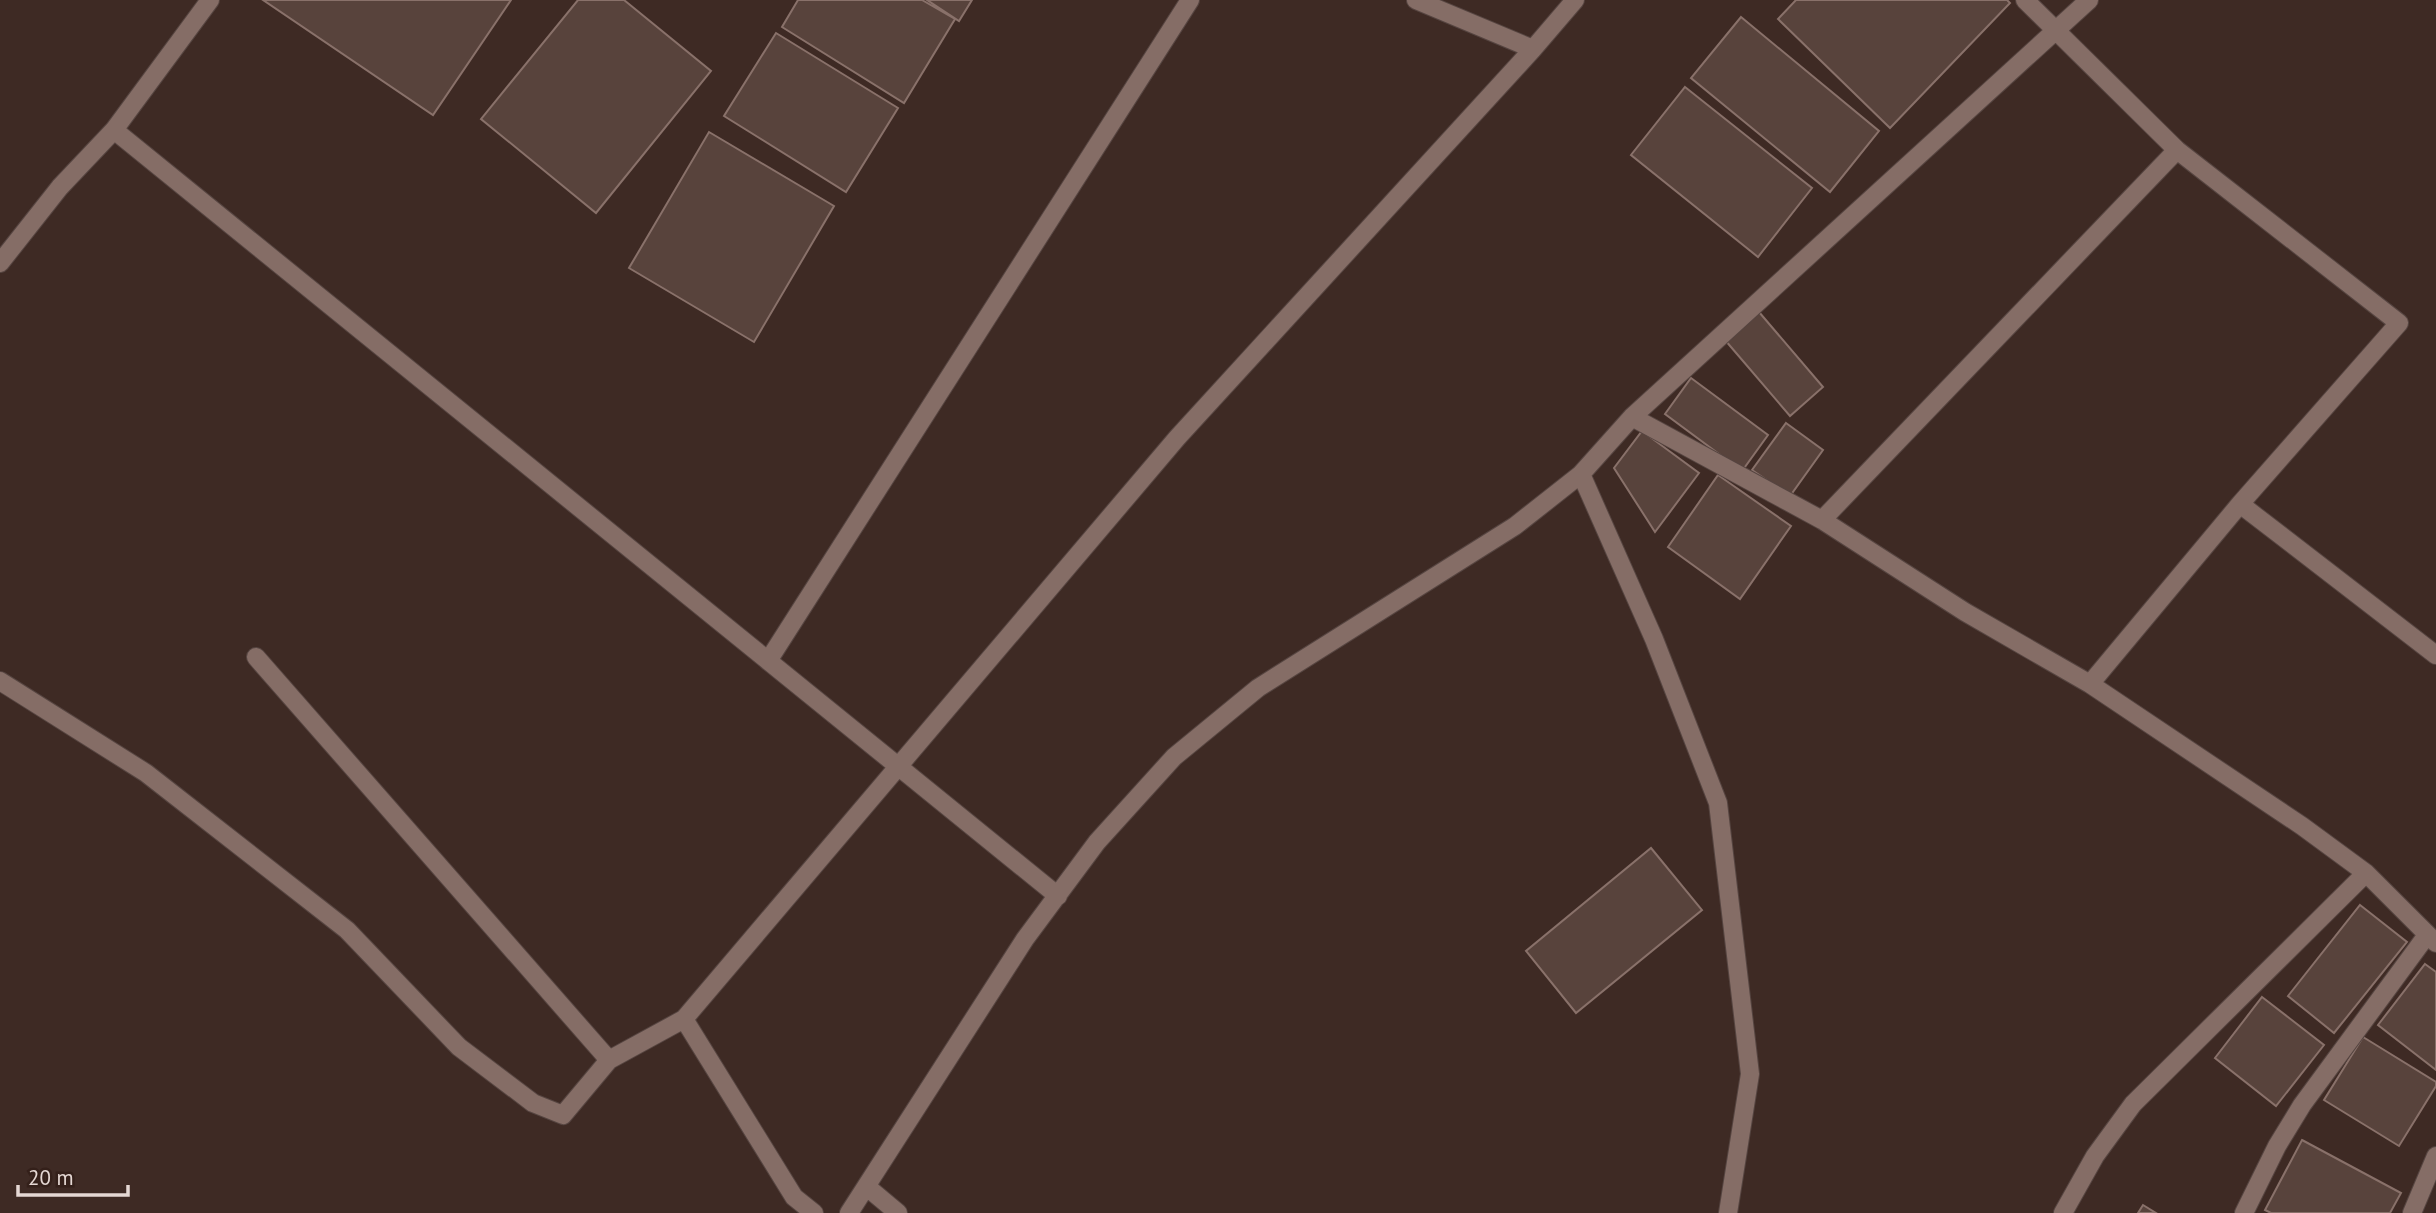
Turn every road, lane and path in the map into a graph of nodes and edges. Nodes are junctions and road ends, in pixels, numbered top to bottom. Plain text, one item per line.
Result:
1 (210, 0) edge
2 (1190, 0) edge
3 (1416, 0) edge
4 (1575, 0) edge
5 (2025, 0) edge
6 (2089, 0) edge
7 (2057, 29) junction
8 (1533, 49) junction
9 (114, 130) junction
10 (2177, 150) junction
11 (0, 263) edge
12 (1632, 417) junction
13 (1581, 474) junction
14 (2239, 505) junction
15 (1822, 520) junction
16 (2436, 655) edge
17 (256, 657) dead end
18 (768, 661) junction
19 (0, 681) edge
20 (2090, 684) junction
21 (899, 766) junction
22 (2366, 873) junction
23 (1058, 896) junction
24 (2432, 939) edge
25 (684, 1019) junction
26 (609, 1060) junction
27 (2436, 1156) edge
28 (867, 1188) junction
29 (814, 1213) edge
30 (849, 1213) edge
31 (898, 1213) edge
32 (1728, 1213) edge
33 (2063, 1213) edge
34 (2244, 1213) edge
35 (2412, 1213) edge

1 - 9 street
2 - 18 street
3 - 8 street
4 - 8 street
5 - 7 street
6 - 7 street
7 - 10 street
7 - 12 street
8 - 21 street
9 - 11 street
9 - 18 street
10 - 14 street
10 - 15 street
12 - 13 street
12 - 15 street
13 - 23 street
13 - 32 street
14 - 16 street
14 - 20 street
15 - 20 street
17 - 26 street
18 - 21 street
19 - 26 street
20 - 22 street
21 - 23 street
21 - 25 street
22 - 24 street
22 - 33 street
23 - 28 street
24 - 34 street
25 - 26 street
25 - 29 street
27 - 35 street
28 - 30 street
28 - 31 street

